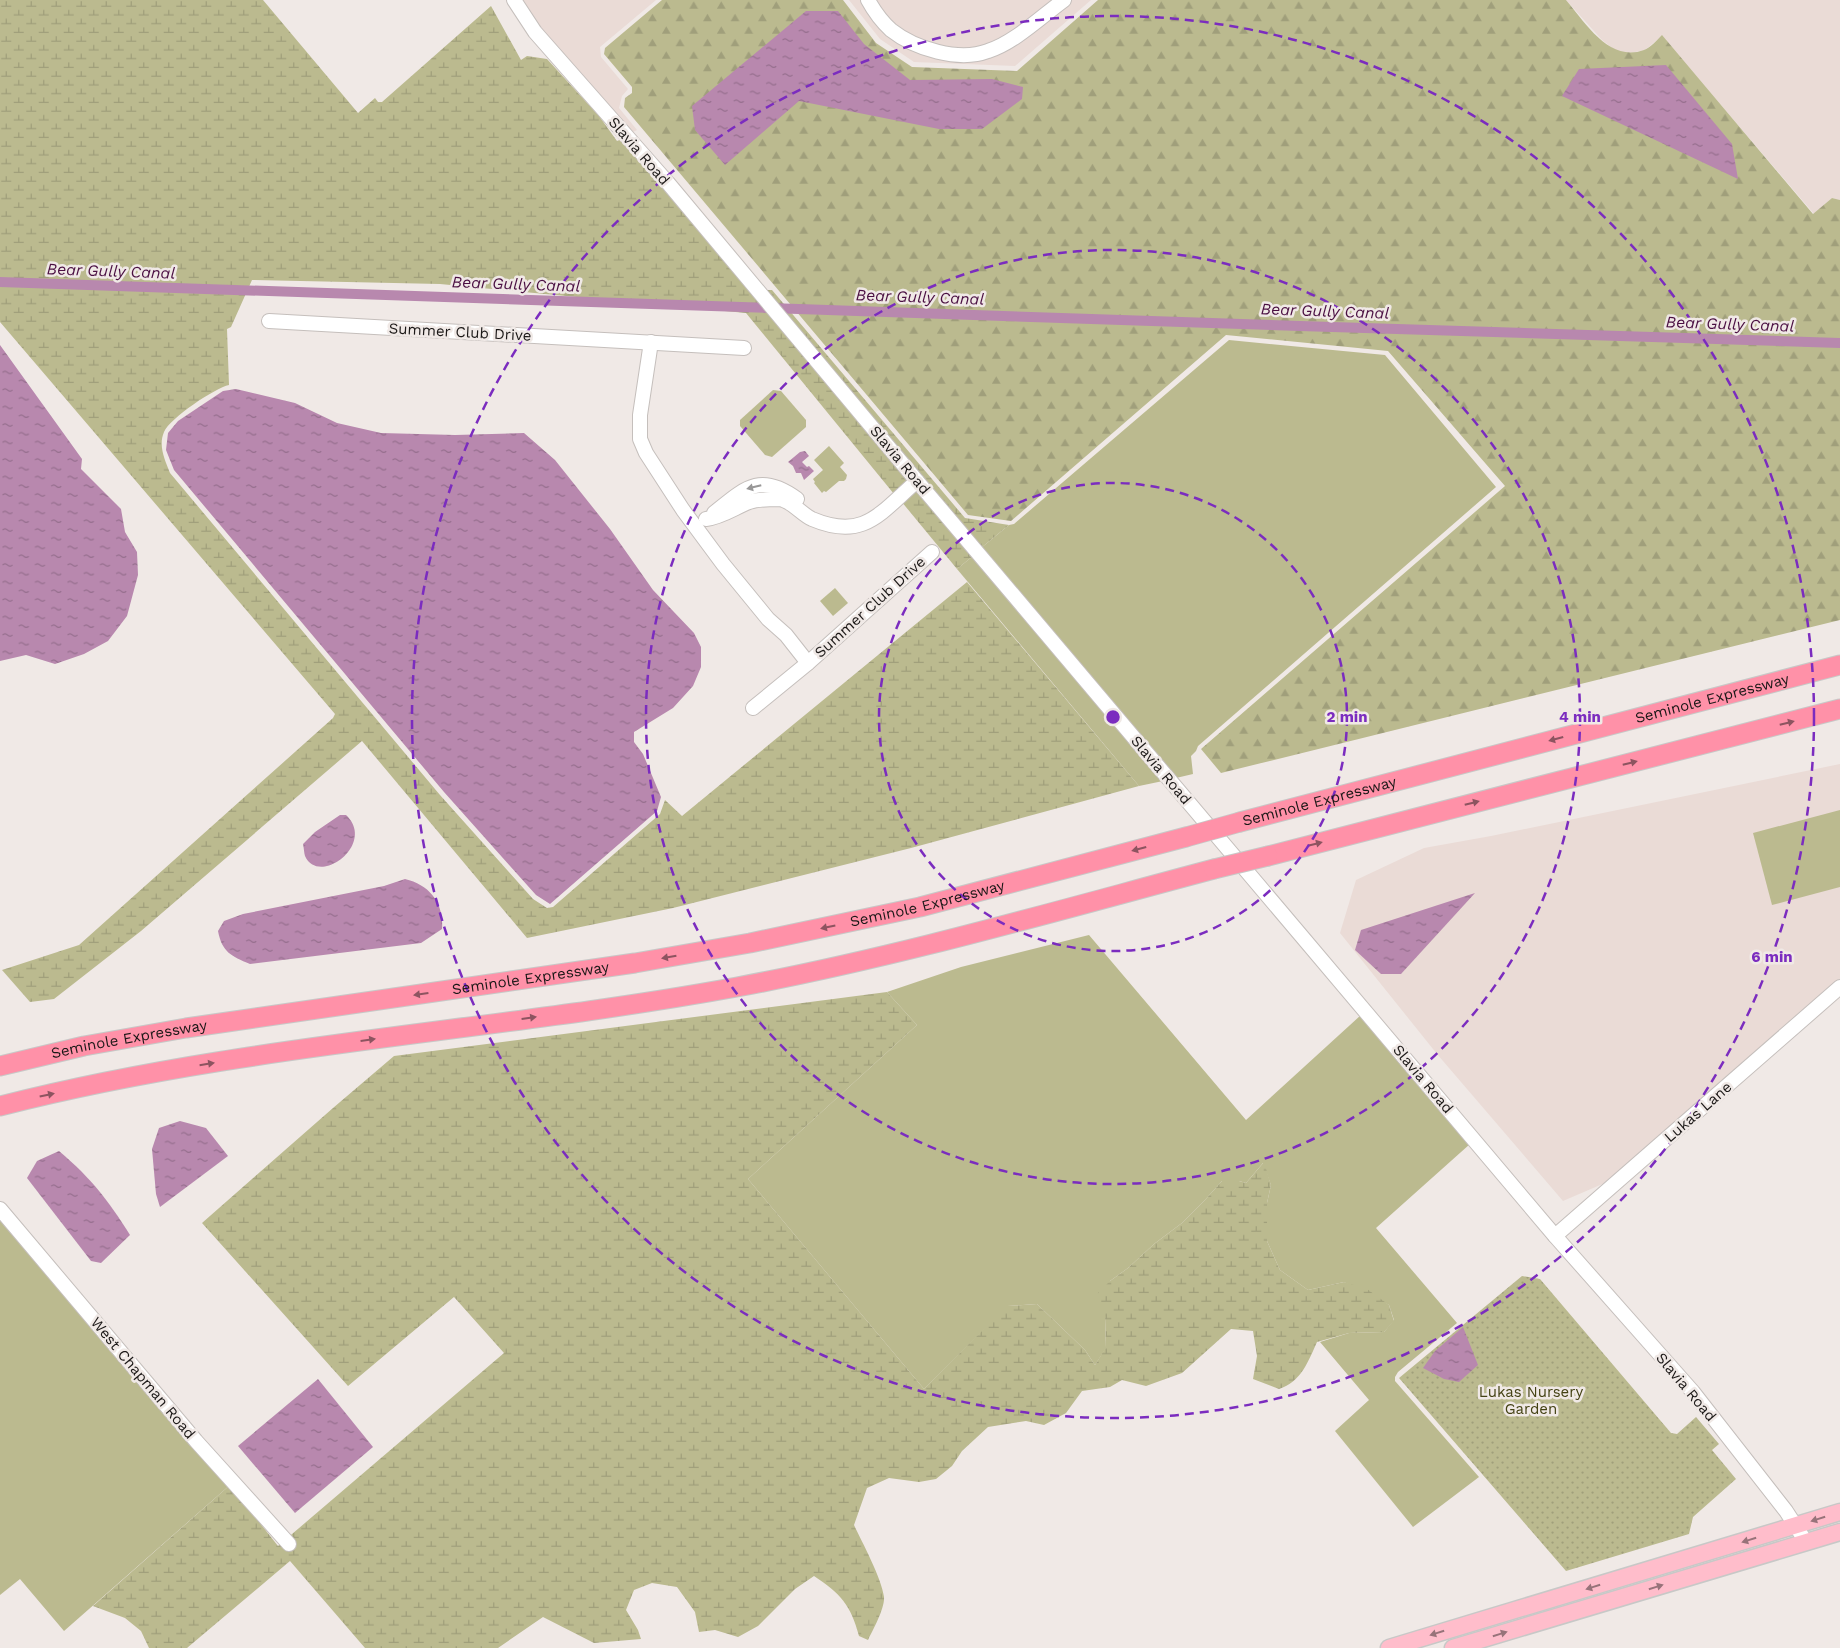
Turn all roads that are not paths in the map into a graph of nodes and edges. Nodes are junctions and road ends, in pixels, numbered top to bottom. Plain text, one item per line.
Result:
1 (514, 0) edge
2 (868, 0) edge
3 (1064, 0) edge
4 (269, 321) dead end
5 (650, 342) junction
6 (744, 348) dead end
7 (917, 481) junction
8 (702, 523) junction
9 (932, 552) dead end
10 (808, 664) junction
11 (1840, 665) edge
12 (753, 708) dead end
13 (1840, 709) edge
14 (1840, 987) edge
15 (0, 1066) edge
16 (0, 1106) edge
17 (0, 1209) edge
18 (1555, 1236) junction
19 (1840, 1512) edge
20 (1795, 1526) junction
21 (1840, 1532) edge
22 (1806, 1542) junction
23 (289, 1544) dead end
24 (1389, 1648) edge
25 (1453, 1648) edge

1 - 7 street, Slavia Road
2 - 3 street
4 - 5 street, Summer Club Drive
5 - 6 street, Summer Club Drive
5 - 8 street, Summer Club Drive
7 - 8 street
7 - 18 street, Slavia Road
8 - 10 street, Summer Club Drive
9 - 10 street, Summer Club Drive
10 - 12 street, Summer Club Drive
11 -> 15 highway, Seminole Expressway, bridge
16 -> 13 highway, bridge
14 - 18 street, Lukas Lane
17 - 23 street, West Chapman Road
18 - 20 street, Slavia Road
19 -> 20 main road
20 - 22 street, Slavia Road
20 -> 24 main road
21 - 22 main road
25 -> 22 main road

